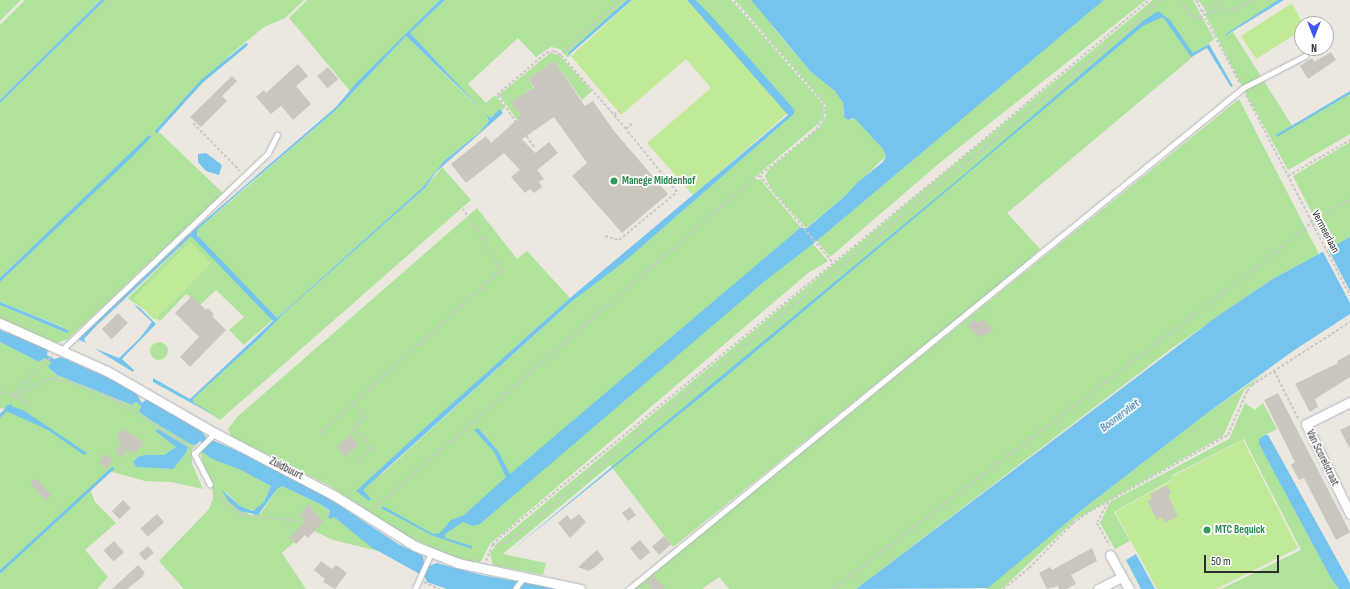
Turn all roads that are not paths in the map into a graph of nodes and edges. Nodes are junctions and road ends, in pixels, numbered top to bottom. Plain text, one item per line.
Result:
1 (1305, 56) dead end
2 (277, 135) dead end
3 (0, 323) edge
4 (62, 350) junction
5 (1350, 402) edge
6 (211, 436) junction
7 (210, 485) road end
8 (1350, 514) edge
9 (431, 553) junction
10 (1110, 555) road end
11 (1122, 577) junction
12 (522, 579) junction
13 (415, 589) edge
14 (515, 589) edge
15 (580, 589) edge
16 (629, 589) edge
17 (1098, 589) edge
18 (1129, 589) edge

1 - 16 lane
2 - 4 lane
3 - 4 street, Zuidbuurt
4 - 6 street, Zuidbuurt
5 - 8 street, Van Scorelstraat
6 - 7 lane
6 - 9 street, Zuidbuurt
9 - 12 street, Zuidbuurt
9 - 13 lane
10 - 11 street
11 - 17 street
11 - 18 street
12 - 14 lane
12 - 15 street, Zuidbuurt

